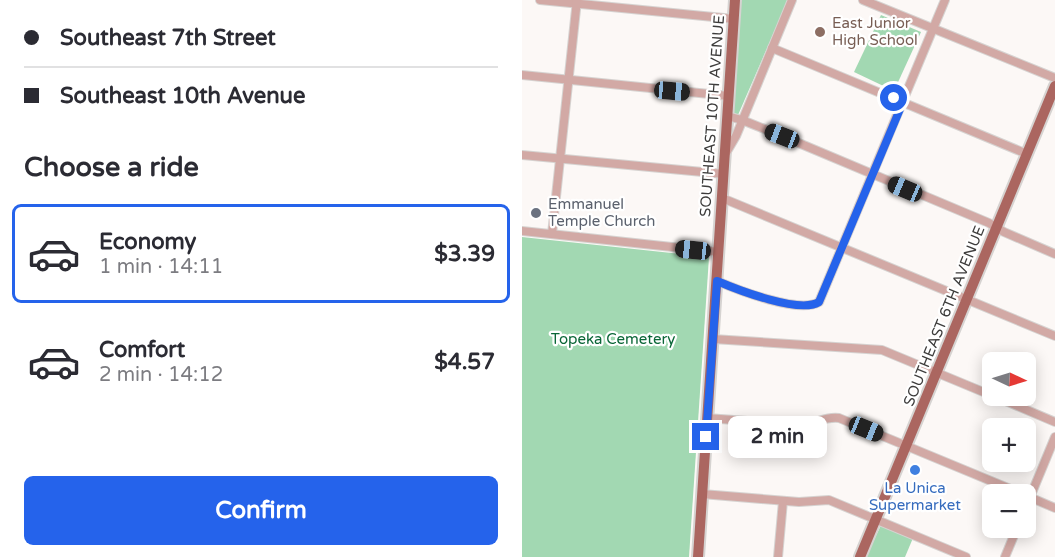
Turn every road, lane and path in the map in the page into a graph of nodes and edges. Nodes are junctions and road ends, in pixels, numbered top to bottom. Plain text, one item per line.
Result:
1 (540, 0) edge
2 (735, 0) edge
3 (792, 0) edge
4 (863, 0) edge
5 (945, 0) edge
6 (577, 2) edge
7 (734, 19) junction
8 (933, 29) junction
9 (772, 48) junction
10 (522, 75) edge
11 (1055, 78) edge
12 (568, 80) junction
13 (1055, 86) edge
14 (729, 96) junction
15 (903, 102) junction
16 (727, 116) junction
17 (742, 120) junction
18 (1027, 154) junction
19 (522, 155) edge
20 (725, 155) junction
21 (560, 159) junction
22 (724, 174) junction
23 (872, 175) junction
24 (722, 198) junction
25 (997, 227) junction
26 (522, 231) edge
27 (552, 234) junction
28 (842, 248) junction
29 (719, 252) junction
30 (1055, 254) edge
31 (717, 281) junction
32 (967, 299) junction
33 (1055, 336) edge
34 (713, 339) junction
35 (936, 373) junction
36 (982, 391) edge
37 (1017, 406) edge
38 (707, 418) junction
39 (1055, 422) edge
40 (1055, 437) edge
41 (906, 446) junction
42 (998, 484) edge
43 (1033, 484) edge
44 (702, 494) junction
45 (1036, 500) edge
46 (783, 501) junction
47 (1055, 508) edge
48 (876, 519) junction
49 (1013, 538) edge
50 (698, 557) edge
51 (778, 557) edge
52 (860, 557) edge
53 (966, 557) edge
54 (1005, 557) edge

1 - 6 street
2 - 7 main road, SOUTHEAST 10TH AVENUE
3 - 9 street
4 - 8 street
5 - 8 street
6 - 7 street
6 - 12 street
7 - 14 main road, SOUTHEAST 10TH AVENUE
8 - 11 street
8 - 15 street
9 - 15 street
9 - 17 street
10 - 12 street
12 - 14 street
12 - 21 street
13 - 18 main road, SOUTHEAST 6TH AVENUE
14 - 16 main road, SOUTHEAST 10TH AVENUE
15 - 18 street
15 - 23 street
16 - 17 street
16 - 20 main road, SOUTHEAST 10TH AVENUE
17 - 20 street
17 - 23 street
18 - 25 main road, SOUTHEAST 6TH AVENUE
19 - 21 street
20 - 22 main road, SOUTHEAST 10TH AVENUE
21 - 22 street
21 - 27 street
22 - 24 main road, SOUTHEAST 10TH AVENUE
23 - 25 street
23 - 28 street
24 - 28 street
24 - 29 main road, SOUTHEAST 10TH AVENUE
25 - 30 street
25 - 32 main road, SOUTHEAST 6TH AVENUE
26 - 27 street
27 - 29 street
28 - 31 street
28 - 32 street
29 - 31 main road, SOUTHEAST 10TH AVENUE
31 - 34 main road, SOUTHEAST 10TH AVENUE
32 - 33 street
32 - 35 main road, SOUTHEAST 6TH AVENUE
34 - 35 street
34 - 38 main road, SOUTHEAST 10TH AVENUE
35 - 36 street
35 - 41 main road, SOUTHEAST 6TH AVENUE
37 - 39 street
38 - 41 street
38 - 44 main road, SOUTHEAST 10TH AVENUE
40 - 43 street
41 - 42 street
41 - 48 main road, SOUTHEAST 6TH AVENUE
44 - 46 street
44 - 50 main road, SOUTHEAST 10TH AVENUE
45 - 47 street
46 - 48 street
46 - 51 street
48 - 52 main road, SOUTHEAST 6TH AVENUE
48 - 53 street
49 - 54 street

